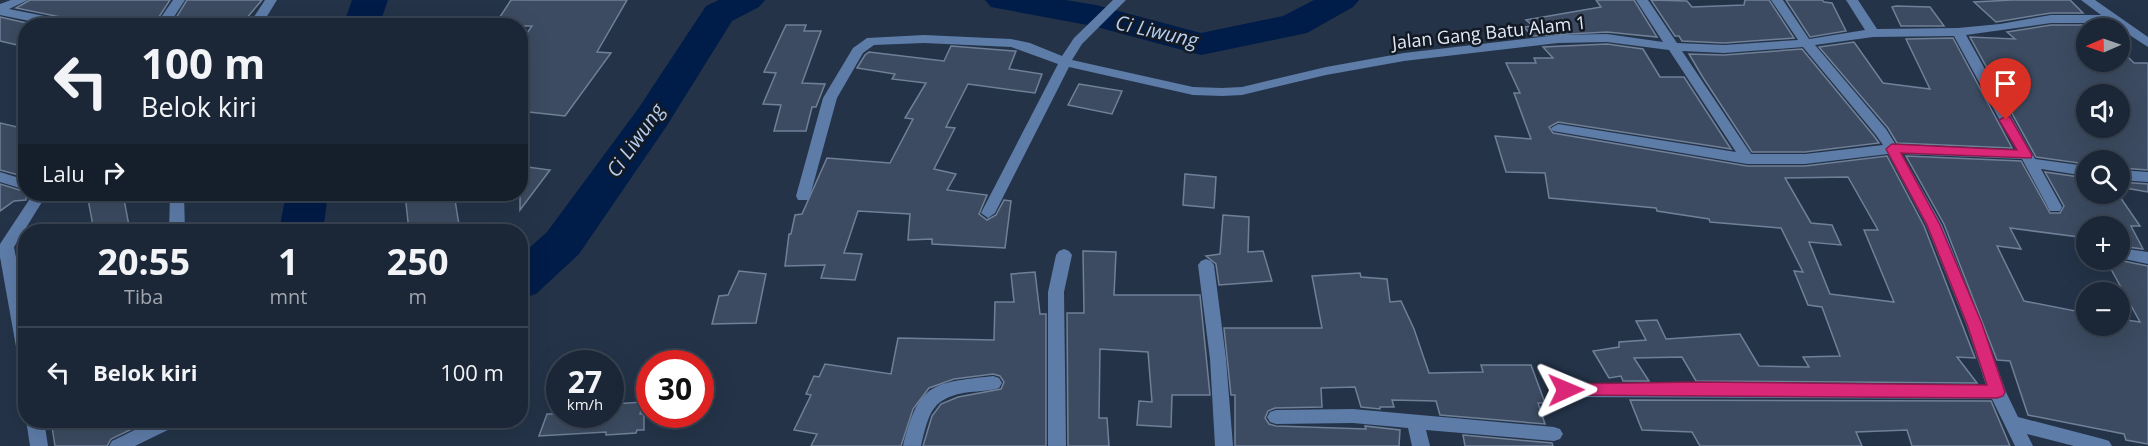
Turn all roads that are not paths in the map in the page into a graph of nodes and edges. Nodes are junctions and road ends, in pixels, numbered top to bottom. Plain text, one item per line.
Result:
1 (22, 0) edge
2 (179, 0) edge
3 (271, 0) edge
4 (1120, 0) edge
5 (1642, 0) edge
6 (1777, 0) edge
7 (1852, 0) edge
8 (2087, 0) edge
9 (0, 9) edge
10 (40, 18) edge
11 (167, 18) edge
12 (259, 18) edge
13 (2111, 18) edge
14 (2076, 19) edge
15 (2130, 31) edge
16 (1959, 32) junction
17 (1873, 33) junction
18 (1806, 43) junction
19 (2148, 43) edge
20 (1674, 47) junction
21 (1065, 62) junction
22 (1558, 128) dead end
23 (1892, 149) junction
24 (1747, 159) junction
25 (2029, 159) junction
26 (2076, 169) edge
27 (2130, 176) edge
28 (0, 177) edge
29 (2148, 177) edge
30 (18, 182) edge
31 (803, 196) dead end
32 (35, 201) edge
33 (177, 201) edge
34 (2055, 207) dead end
35 (988, 213) dead end
36 (19, 224) edge
37 (177, 224) edge
38 (18, 226) edge
39 (3, 248) edge
40 (1064, 255) dead end
41 (2130, 255) edge
42 (2148, 258) edge
43 (1206, 265) dead end
44 (18, 320) edge
45 (993, 383) dead end
46 (1566, 390) dead end
47 (1997, 392) junction
48 (1276, 417) dead end
49 (1416, 422) junction
50 (2013, 423) junction
51 (36, 428) edge
52 (155, 428) edge
53 (1554, 434) dead end
54 (39, 446) edge
55 (118, 446) edge
56 (912, 446) edge
57 (1057, 446) edge
58 (1224, 446) edge
59 (1421, 446) edge
60 (2024, 446) edge
61 (2103, 446) edge

1 - 9 street
2 - 11 street
3 - 12 street
4 - 21 street
5 - 20 street
6 - 18 street
7 - 17 street
8 - 13 street
9 - 10 street
14 - 16 street, Jalan Gang Batu Alam 1
15 - 19 street
16 - 17 street, Jalan Gang Batu Alam 1
16 - 25 street
17 - 18 street, Jalan Gang Batu Alam 1
18 - 20 street, Jalan Gang Batu Alam 1
18 - 23 street
20 - 21 street, Jalan Gang Batu Alam 1
20 - 24 street
21 - 31 street, Jalan Gang Batu Alam 1
21 - 35 street
22 - 24 street
23 - 24 street
23 - 25 street
23 - 47 street
25 - 26 street
25 - 34 street
27 - 29 street
28 - 30 street
32 - 36 street
33 - 37 street
38 - 39 street
39 - 44 street
40 - 57 street
41 - 42 street
43 - 58 street
45 - 56 street
46 - 47 street
47 - 50 street
48 - 49 street
49 - 53 street
49 - 59 street
50 - 60 street
50 - 61 street
51 - 54 street
52 - 55 street

